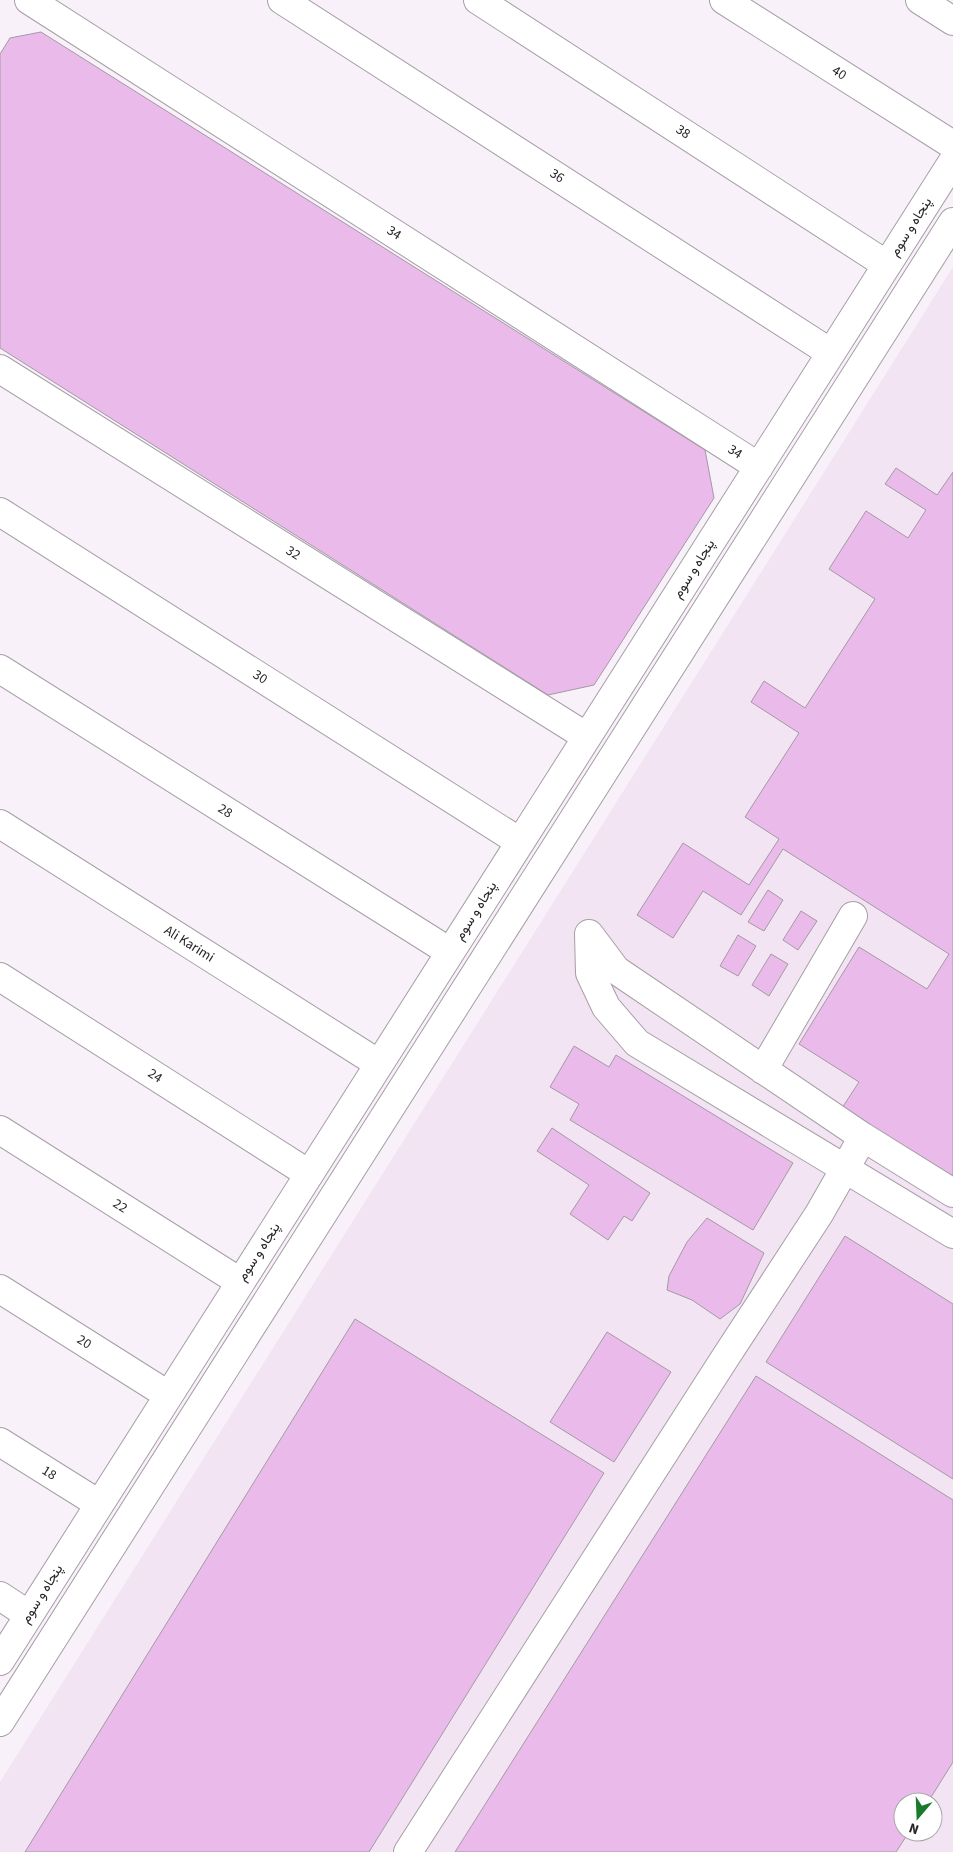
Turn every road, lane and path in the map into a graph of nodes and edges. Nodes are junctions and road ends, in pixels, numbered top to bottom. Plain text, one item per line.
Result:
1 (30, 0) edge
2 (282, 0) edge
3 (478, 0) edge
4 (724, 0) edge
5 (920, 0) edge
6 (953, 22) edge
7 (953, 145) edge
8 (953, 161) edge
9 (953, 222) edge
10 (887, 265) junction
11 (831, 352) junction
12 (0, 369) edge
13 (759, 467) junction
14 (0, 512) edge
15 (0, 669) edge
16 (586, 738) junction
17 (0, 824) edge
18 (520, 842) junction
19 (853, 916) dead end
20 (450, 952) junction
21 (0, 977) edge
22 (379, 1064) junction
23 (763, 1070) junction
24 (0, 1130) edge
25 (863, 1137) junction
26 (846, 1169) junction
27 (309, 1174) junction
28 (953, 1193) edge
29 (953, 1234) edge
30 (240, 1282) junction
31 (0, 1289) edge
32 (168, 1395) junction
33 (0, 1442) edge
34 (99, 1504) junction
35 (0, 1596) edge
36 (29, 1615) junction
37 (0, 1661) edge
38 (0, 1722) edge
39 (408, 1852) edge

1 - 13 street, 34
2 - 11 street, 36
3 - 10 street, 38
4 - 7 street, 40
5 - 6 street
8 - 10 street, پنجاه و سوم
9 - 38 street
10 - 11 street, پنجاه و سوم
11 - 13 street, پنجاه و سوم
12 - 16 street, 32
13 - 16 street, پنجاه و سوم
14 - 18 street, 30
15 - 20 street, 28
16 - 18 street, پنجاه و سوم
17 - 22 street, Ali Karimi
18 - 20 street, پنجاه و سوم
19 - 23 street
20 - 22 street, پنجاه و سوم
21 - 27 street, 24
22 - 27 street, پنجاه و سوم
23 - 25 street
23 - 26 street
24 - 30 street, 22
25 - 26 street
25 - 28 street
26 - 29 street
26 - 39 street
27 - 30 street, پنجاه و سوم
30 - 32 street, پنجاه و سوم
31 - 32 street, 20
32 - 34 street, پنجاه و سوم
33 - 34 street, 18
34 - 36 street, پنجاه و سوم
35 - 36 street
36 - 37 street, پنجاه و سوم

